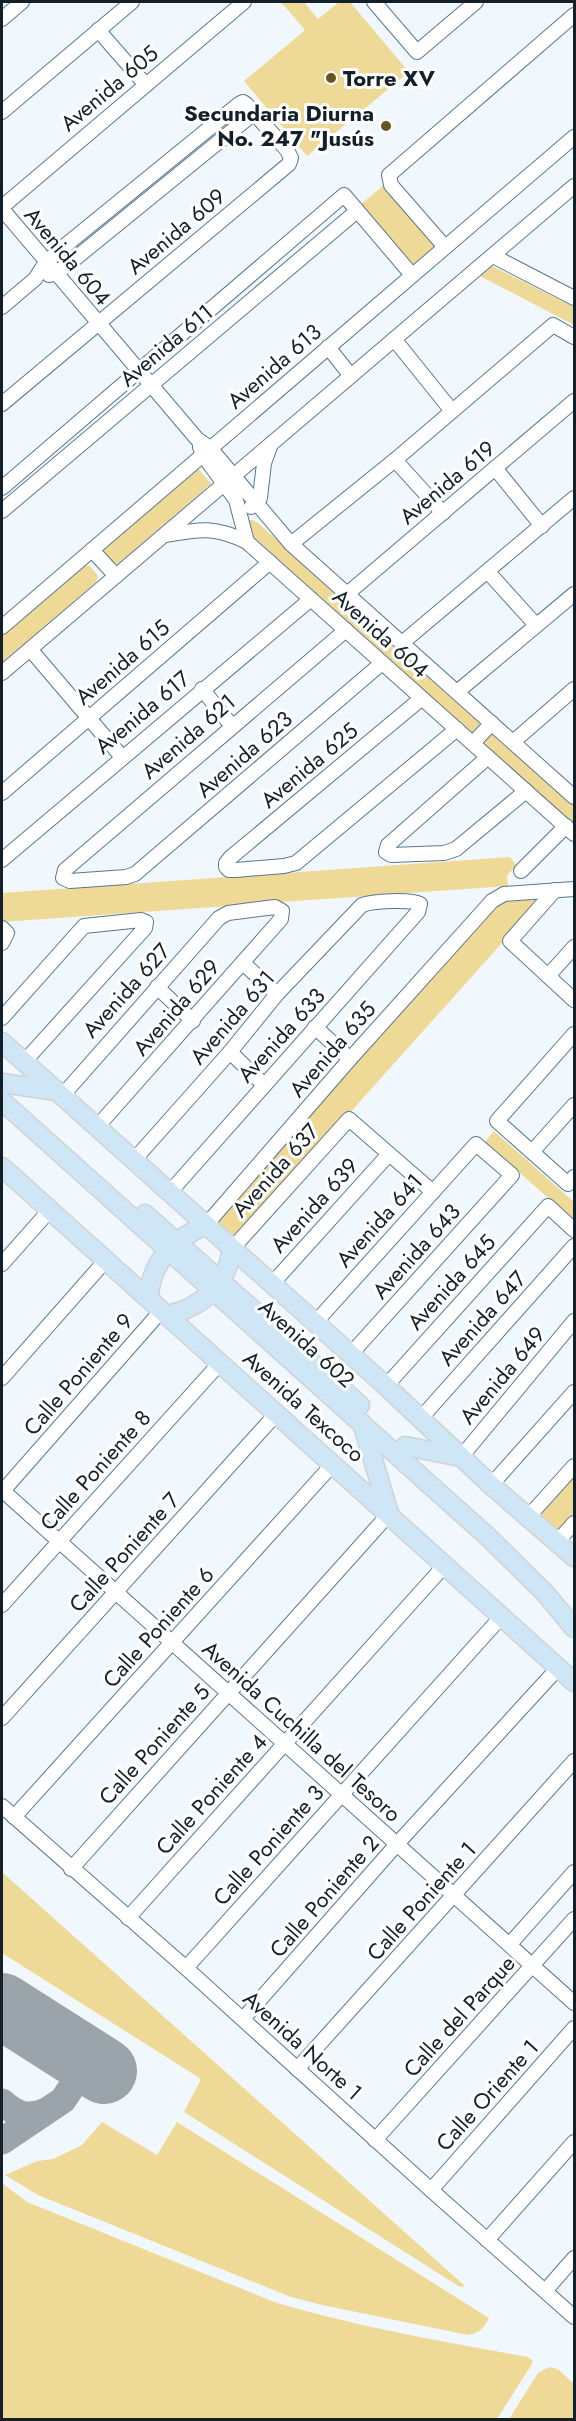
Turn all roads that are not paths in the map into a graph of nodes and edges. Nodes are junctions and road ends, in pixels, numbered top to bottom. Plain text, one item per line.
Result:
1 (22, 2) edge
2 (132, 2) edge
3 (244, 2) edge
4 (374, 2) edge
5 (476, 2) edge
6 (574, 15) edge
7 (2, 19) edge
8 (98, 30) junction
9 (146, 85) junction
10 (2, 112) edge
11 (254, 113) junction
12 (573, 143) edge
13 (574, 186) edge
14 (2, 208) edge
15 (357, 210) junction
16 (445, 248) junction
17 (493, 256) junction
18 (46, 262) junction
19 (56, 273) junction
20 (412, 276) junction
21 (35, 279) junction
22 (574, 298) edge
23 (2, 307) edge
24 (98, 324) junction
25 (574, 337) edge
26 (394, 339) junction
27 (328, 347) junction
28 (140, 370) junction
29 (351, 376) junction
30 (153, 385) junction
31 (574, 401) edge
32 (2, 404) edge
33 (452, 411) junction
34 (271, 443) junction
35 (206, 451) junction
36 (395, 460) junction
37 (495, 468) junction
38 (229, 479) junction
39 (2, 488) edge
40 (574, 498) edge
41 (256, 504) junction
42 (2, 511) edge
43 (443, 513) junction
44 (239, 514) junction
45 (542, 526) junction
46 (164, 535) junction
47 (247, 542) junction
48 (291, 544) junction
49 (92, 550) junction
50 (270, 562) junction
51 (488, 572) junction
52 (116, 576) junction
53 (347, 594) junction
54 (574, 594) edge
55 (311, 599) junction
56 (536, 625) junction
57 (2, 627) edge
58 (346, 630) junction
59 (402, 644) junction
60 (30, 649) junction
61 (382, 663) junction
62 (2, 673) edge
63 (202, 688) junction
64 (574, 689) edge
65 (457, 692) junction
66 (422, 698) junction
67 (89, 719) junction
68 (492, 723) junction
69 (232, 726) junction
70 (457, 729) junction
71 (513, 742) junction
72 (473, 743) junction
73 (122, 757) junction
74 (488, 757) junction
75 (526, 791) junction
76 (572, 791) edge
77 (2, 793) edge
78 (570, 830) edge
79 (2, 860) edge
80 (521, 871) dead end
81 (63, 878) joint
82 (574, 889) edge
83 (555, 890) junction
84 (420, 904) joint
85 (282, 911) joint
86 (574, 947) edge
87 (243, 963) junction
88 (548, 976) junction
89 (157, 987) junction
90 (278, 994) junction
91 (574, 1000) edge
92 (2, 1018) edge
93 (193, 1021) junction
94 (315, 1027) junction
95 (574, 1034) edge
96 (2, 1042) edge
97 (230, 1052) junction
98 (350, 1059) junction
99 (24, 1062) junction
100 (2, 1085) edge
101 (264, 1085) junction
102 (59, 1093) junction
103 (2, 1101) edge
104 (574, 1106) edge
105 (97, 1127) junction
106 (476, 1144) joint
107 (532, 1152) junction
108 (389, 1154) junction
109 (134, 1160) junction
110 (2, 1167) edge
111 (571, 1180) edge
112 (170, 1192) junction
113 (433, 1192) junction
114 (49, 1211) junction
115 (206, 1225) junction
116 (574, 1230) edge
117 (172, 1246) junction
118 (574, 1246) edge
119 (232, 1249) junction
120 (106, 1260) junction
121 (2, 1264) edge
122 (271, 1285) junction
123 (217, 1286) junction
124 (160, 1308) junction
125 (574, 1321) edge
126 (314, 1324) junction
127 (350, 1355) junction
128 (220, 1363) junction
129 (2, 1378) edge
130 (386, 1386) junction
131 (574, 1392) edge
132 (277, 1413) junction
133 (421, 1418) junction
134 (362, 1423) junction
135 (405, 1446) junction
136 (461, 1457) junction
137 (333, 1464) junction
138 (574, 1466) edge
139 (491, 1485) junction
140 (2, 1491) edge
141 (389, 1514) junction
142 (529, 1516) junction
143 (574, 1523) edge
144 (59, 1542) junction
145 (557, 1542) junction
146 (574, 1557) edge
147 (445, 1565) junction
148 (116, 1593) junction
149 (2, 1605) edge
150 (574, 1612) edge
151 (501, 1617) junction
152 (574, 1628) edge
153 (172, 1642) junction
154 (559, 1667) junction
155 (574, 1682) edge
156 (228, 1693) junction
157 (2, 1718) edge
158 (285, 1743) junction
159 (574, 1761) edge
160 (342, 1794) junction
161 (2, 1806) edge
162 (14, 1817) junction
163 (397, 1844) junction
164 (71, 1869) junction
165 (574, 1872) edge
166 (454, 1895) junction
167 (129, 1918) junction
168 (574, 1919) edge
169 (510, 1944) junction
170 (533, 1965) junction
171 (186, 1968) junction
172 (574, 2004) edge
173 (243, 2019) junction
174 (574, 2028) edge
175 (297, 2069) junction
176 (375, 2140) junction
177 (574, 2142) edge
178 (431, 2190) junction
179 (487, 2240) junction
180 (574, 2258) edge
181 (546, 2290) junction
182 (574, 2317) edge

1 - 7 street
2 - 8 street
3 - 9 street, Avenida 605
4 - 5 street
6 - 16 street
8 - 9 street
8 - 10 street
9 - 14 street, Avenida 605
11 - 18 street
11 - 19 street
11 - 24 street, Avenida 609
12 - 16 street, Avenida 613
13 - 17 street
14 - 18 street, Avenida 604
15 - 20 street
15 - 28 street, Avenida 611
15 - 30 street, Avenida 611
16 - 20 street, Avenida 613
17 - 22 street
17 - 26 street
18 - 19 street, Avenida 604
18 - 21 street
19 - 21 street
19 - 24 street, Avenida 604
20 - 27 street, Avenida 613
21 - 23 street
24 - 28 street, Avenida 604
24 - 32 street, Avenida 609
25 - 33 street
26 - 29 street
26 - 33 street
27 - 29 street
27 - 35 street, Avenida 613
28 - 30 street, Avenida 604
28 - 39 street, Avenida 611
29 - 34 street
30 - 35 street, Avenida 604
30 - 42 street, Avenida 611
31 - 37 street, Avenida 619
33 - 36 street
34 - 38 street
34 - 41 street
35 - 38 street, Avenida 604
35 - 49 street, Avenida 613
36 - 43 street
36 - 48 street
37 - 43 street, Avenida 619
37 - 45 street
38 - 41 street, Avenida 604
38 - 44 street, Avenida 604
38 - 46 street
40 - 45 street
41 - 44 street
41 - 48 street, Avenida 604
43 - 53 street, Avenida 619
44 - 47 street, Avenida 604
45 - 51 street
46 - 47 street
46 - 52 street
47 - 50 street, Avenida 604
48 - 53 street, Avenida 604
49 - 52 street
49 - 57 street, Avenida 613
50 - 55 street, Avenida 604
50 - 67 street, Avenida 615
51 - 56 street
51 - 59 street
52 - 60 street
53 - 59 street, Avenida 604
54 - 56 street
55 - 58 street, Avenida 604
55 - 63 street, Avenida 617
56 - 65 street
58 - 61 street, Avenida 604
58 - 69 street, Avenida 621
59 - 65 street, Avenida 604
60 - 62 street
60 - 67 street
61 - 66 street, Avenida 604
61 - 81 street, Avenida 623
63 - 69 street
63 - 73 street, Avenida 617
64 - 71 street
65 - 68 street, Avenida 604
66 - 70 street, Avenida 604
66 - 70 street, Avenida 625
67 - 73 street
67 - 77 street, Avenida 615
68 - 71 street, Avenida 604
68 - 72 street
69 - 81 street, Avenida 621
70 - 72 street, Avenida 604
71 - 76 street, Avenida 604
72 - 74 street, Avenida 604
73 - 79 street, Avenida 617
74 - 75 street, Avenida 604
74 - 75 street
75 - 78 street, Avenida 604
78 - 80 street
82 - 83 street
83 - 88 street
83 - 98 street, Avenida 635
84 - 90 street, Avenida 631
84 - 94 street, Avenida 633
85 - 87 street, Avenida 629
85 - 89 street, Avenida 627
86 - 88 street
87 - 90 street
87 - 93 street, Avenida 629
88 - 91 street
89 - 93 street
89 - 102 street, Avenida 627
90 - 97 street, Avenida 631
92 - 99 street
93 - 105 street, Avenida 629
94 - 98 street
94 - 101 street, Avenida 633
95 - 107 street
96 - 99 main road, Avenida 602
97 - 101 street
97 - 109 street, Avenida 631
98 - 115 street, Avenida 635
99 - 102 main road, Avenida 602
100 - 102 main road
100 - 117 main road, Avenida 602
101 - 112 street, Avenida 633
102 - 105 main road, Avenida 602
103 - 117 main road, Avenida 602
104 - 107 street
105 - 109 main road, Avenida 602
106 - 113 street, Avenida 641
106 - 127 street, Avenida 643
107 - 111 street
108 - 113 street
108 - 119 street, Avenida 637
108 - 122 street, Avenida 639
109 - 112 main road, Avenida 602
110 - 114 main road, Avenida Texcoco
112 - 115 main road, Avenida 602
113 - 126 street, Avenida 641
114 - 120 main road, Avenida Texcoco
114 - 121 street
115 - 117 main road
115 - 119 main road, Avenida 602
116 - 130 street, Avenida 645
117 - 123 main road, Avenida 602
117 - 124 main road
118 - 133 street, Avenida 647
119 - 122 main road, Avenida 602
119 - 123 main road
120 - 124 main road, Avenida Texcoco
120 - 129 street
122 - 126 main road, Avenida 602
123 - 124 main road
123 - 134 main road, Avenida 602
123 - 135 main road, Avenida 602
124 - 128 main road, Avenida Texcoco
124 - 140 street, Calle Poniente 9
125 - 136 street, Avenida 649
126 - 127 main road, Avenida 602
127 - 130 main road, Avenida 602
128 - 132 main road, Avenida Texcoco
128 - 144 street, Calle Poniente 8
130 - 133 main road, Avenida 602
131 - 139 street
132 - 137 main road, Avenida Texcoco
132 - 148 street, Calle Poniente 7
133 - 136 main road, Avenida 602
134 - 141 main road
134 - 152 main road, Avenida 602
135 - 136 main road
135 - 150 main road, Avenida 602
136 - 139 main road, Avenida 602
137 - 141 main road, Avenida Texcoco
137 - 153 street, Calle Poniente 6
138 - 142 street
139 - 142 main road, Avenida 602
140 - 144 street, Avenida Cuchilla del Tesoro
141 - 147 main road, Avenida Texcoco
141 - 156 street, Calle Poniente 5
142 - 145 main road, Avenida 602
143 - 145 street
144 - 148 street, Avenida Cuchilla del Tesoro
144 - 149 street, Calle Poniente 8
145 - 146 main road, Avenida 602
147 - 151 main road, Avenida Texcoco
147 - 158 street, Calle Poniente 4
148 - 153 street, Avenida Cuchilla del Tesoro
148 - 157 street, Calle Poniente 7
151 - 154 main road, Avenida Texcoco
151 - 160 street, Calle Poniente 3
153 - 156 street, Avenida Cuchilla del Tesoro
153 - 162 street, Calle Poniente 6
154 - 155 main road, Avenida Texcoco
154 - 163 street, Calle Poniente 2
156 - 158 street, Avenida Cuchilla del Tesoro
156 - 164 street, Calle Poniente 5
158 - 160 street, Avenida Cuchilla del Tesoro
158 - 167 street, Calle Poniente 4
159 - 166 street, Calle Poniente 1
160 - 163 street, Avenida Cuchilla del Tesoro
160 - 171 street, Calle Poniente 3
161 - 162 street, Avenida Norte 1
162 - 164 street, Avenida Norte 1
163 - 166 street, Avenida Cuchilla del Tesoro
163 - 173 street, Calle Poniente 2
164 - 167 street, Avenida Norte 1
165 - 169 street
166 - 169 street, Avenida Cuchilla del Tesoro
166 - 175 street, Calle Poniente 1
167 - 171 street, Avenida Norte 1
168 - 170 street, Calle del Parque
169 - 170 street, Avenida Cuchilla del Tesoro
170 - 172 street, Avenida Cuchilla del Tesoro
170 - 176 street, Calle del Parque
171 - 173 street, Avenida Norte 1
173 - 175 street, Avenida Norte 1
174 - 178 street, Calle Oriente 1
175 - 176 street, Avenida Norte 1
176 - 178 street, Avenida Norte 1
177 - 179 street
178 - 179 street, Avenida Norte 1
179 - 181 street, Avenida Norte 1
180 - 181 street
181 - 182 street, Avenida Norte 1

